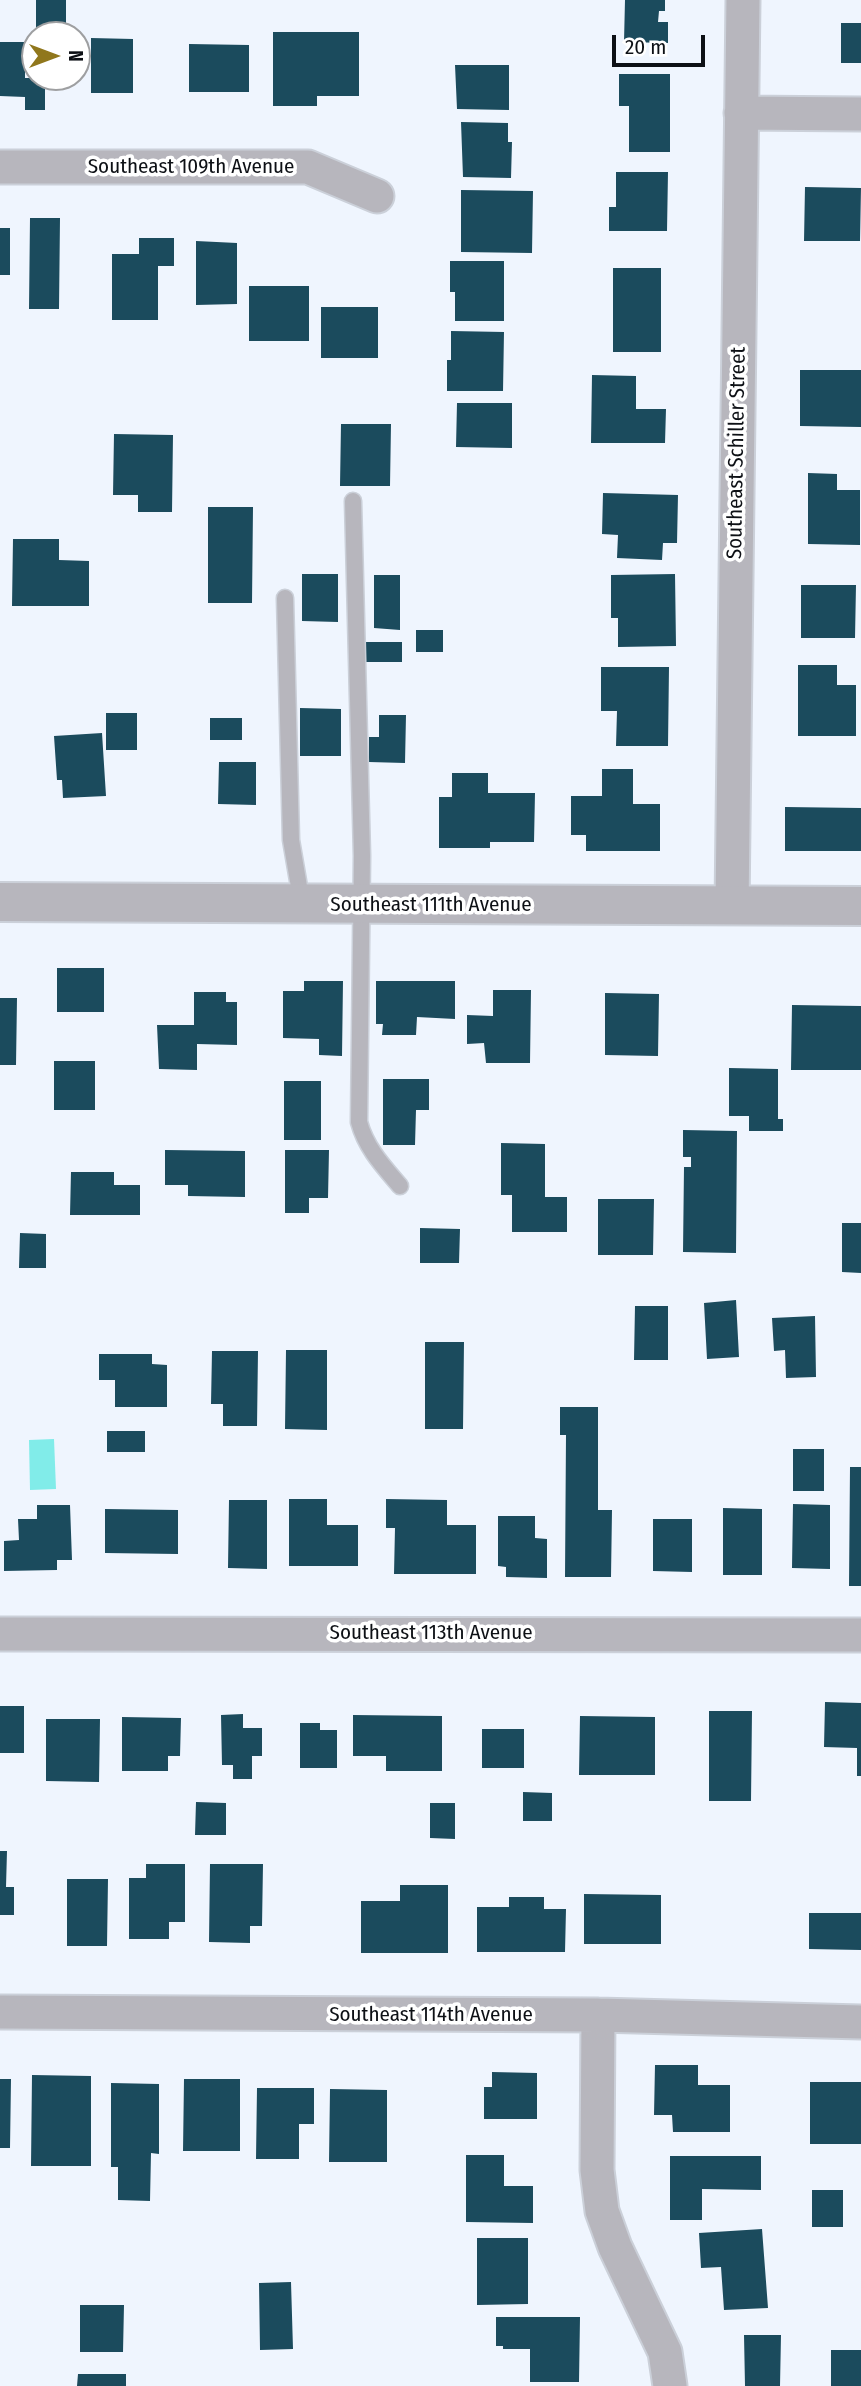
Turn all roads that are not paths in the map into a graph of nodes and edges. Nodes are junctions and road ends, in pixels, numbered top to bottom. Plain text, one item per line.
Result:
1 (743, 0) edge
2 (741, 113) junction
3 (861, 114) edge
4 (0, 167) edge
5 (377, 195) dead end
6 (353, 501) dead end
7 (285, 598) dead end
8 (0, 902) edge
9 (302, 904) junction
10 (362, 904) junction
11 (861, 906) edge
12 (732, 907) junction
13 (400, 1186) dead end
14 (0, 1634) edge
15 (861, 1635) edge
16 (0, 2012) edge
17 (598, 2015) junction
18 (861, 2021) edge
19 (670, 2386) edge

1 - 2 street, Southeast Schiller Street
2 - 3 street
2 - 12 street, Southeast Schiller Street
4 - 5 street, Southeast 109th Avenue
6 - 10 lane
7 - 9 lane
8 - 9 street, Southeast 111th Avenue
9 - 10 street, Southeast 111th Avenue
10 - 12 street, Southeast 111th Avenue
10 - 13 lane
11 - 12 street, Southeast 111th Avenue
14 - 15 street, Southeast 113th Avenue
16 - 17 street, Southeast 114th Avenue
17 - 18 street, Southeast 114th Avenue
17 - 19 street

